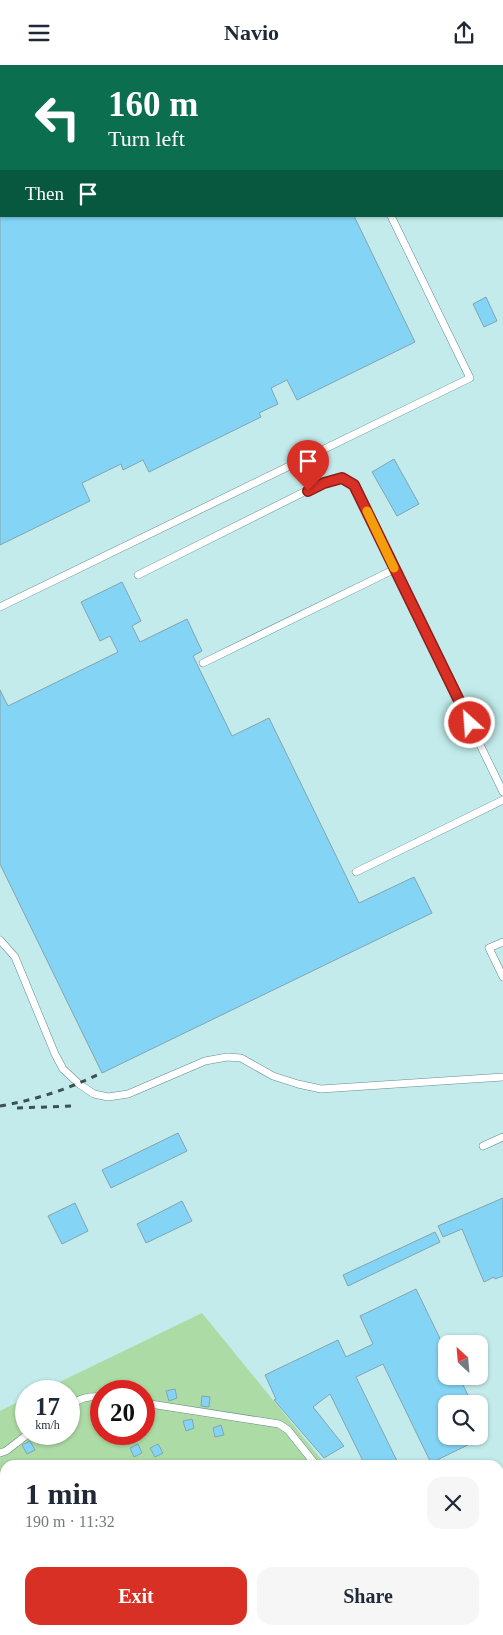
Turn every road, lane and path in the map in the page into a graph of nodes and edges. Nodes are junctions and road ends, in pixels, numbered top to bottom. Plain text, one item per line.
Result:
1 (391, 217) edge
2 (395, 569) junction
3 (138, 575) dead end
4 (0, 607) edge
5 (203, 663) dead end
6 (503, 792) edge
7 (503, 800) edge
8 (356, 872) dead end
9 (0, 940) edge
10 (503, 942) edge
11 (503, 977) edge
12 (503, 1077) edge
13 (503, 1137) edge
14 (484, 1146) dead end
15 (155, 1405) edge
16 (15, 1444) edge
17 (0, 1453) edge
18 (312, 1460) edge

1 - 4 lane
2 - 3 lane
2 - 5 lane
2 - 6 lane
7 - 8 lane
9 - 12 lane
10 - 11 lane
13 - 14 lane
15 - 18 lane
16 - 17 lane

